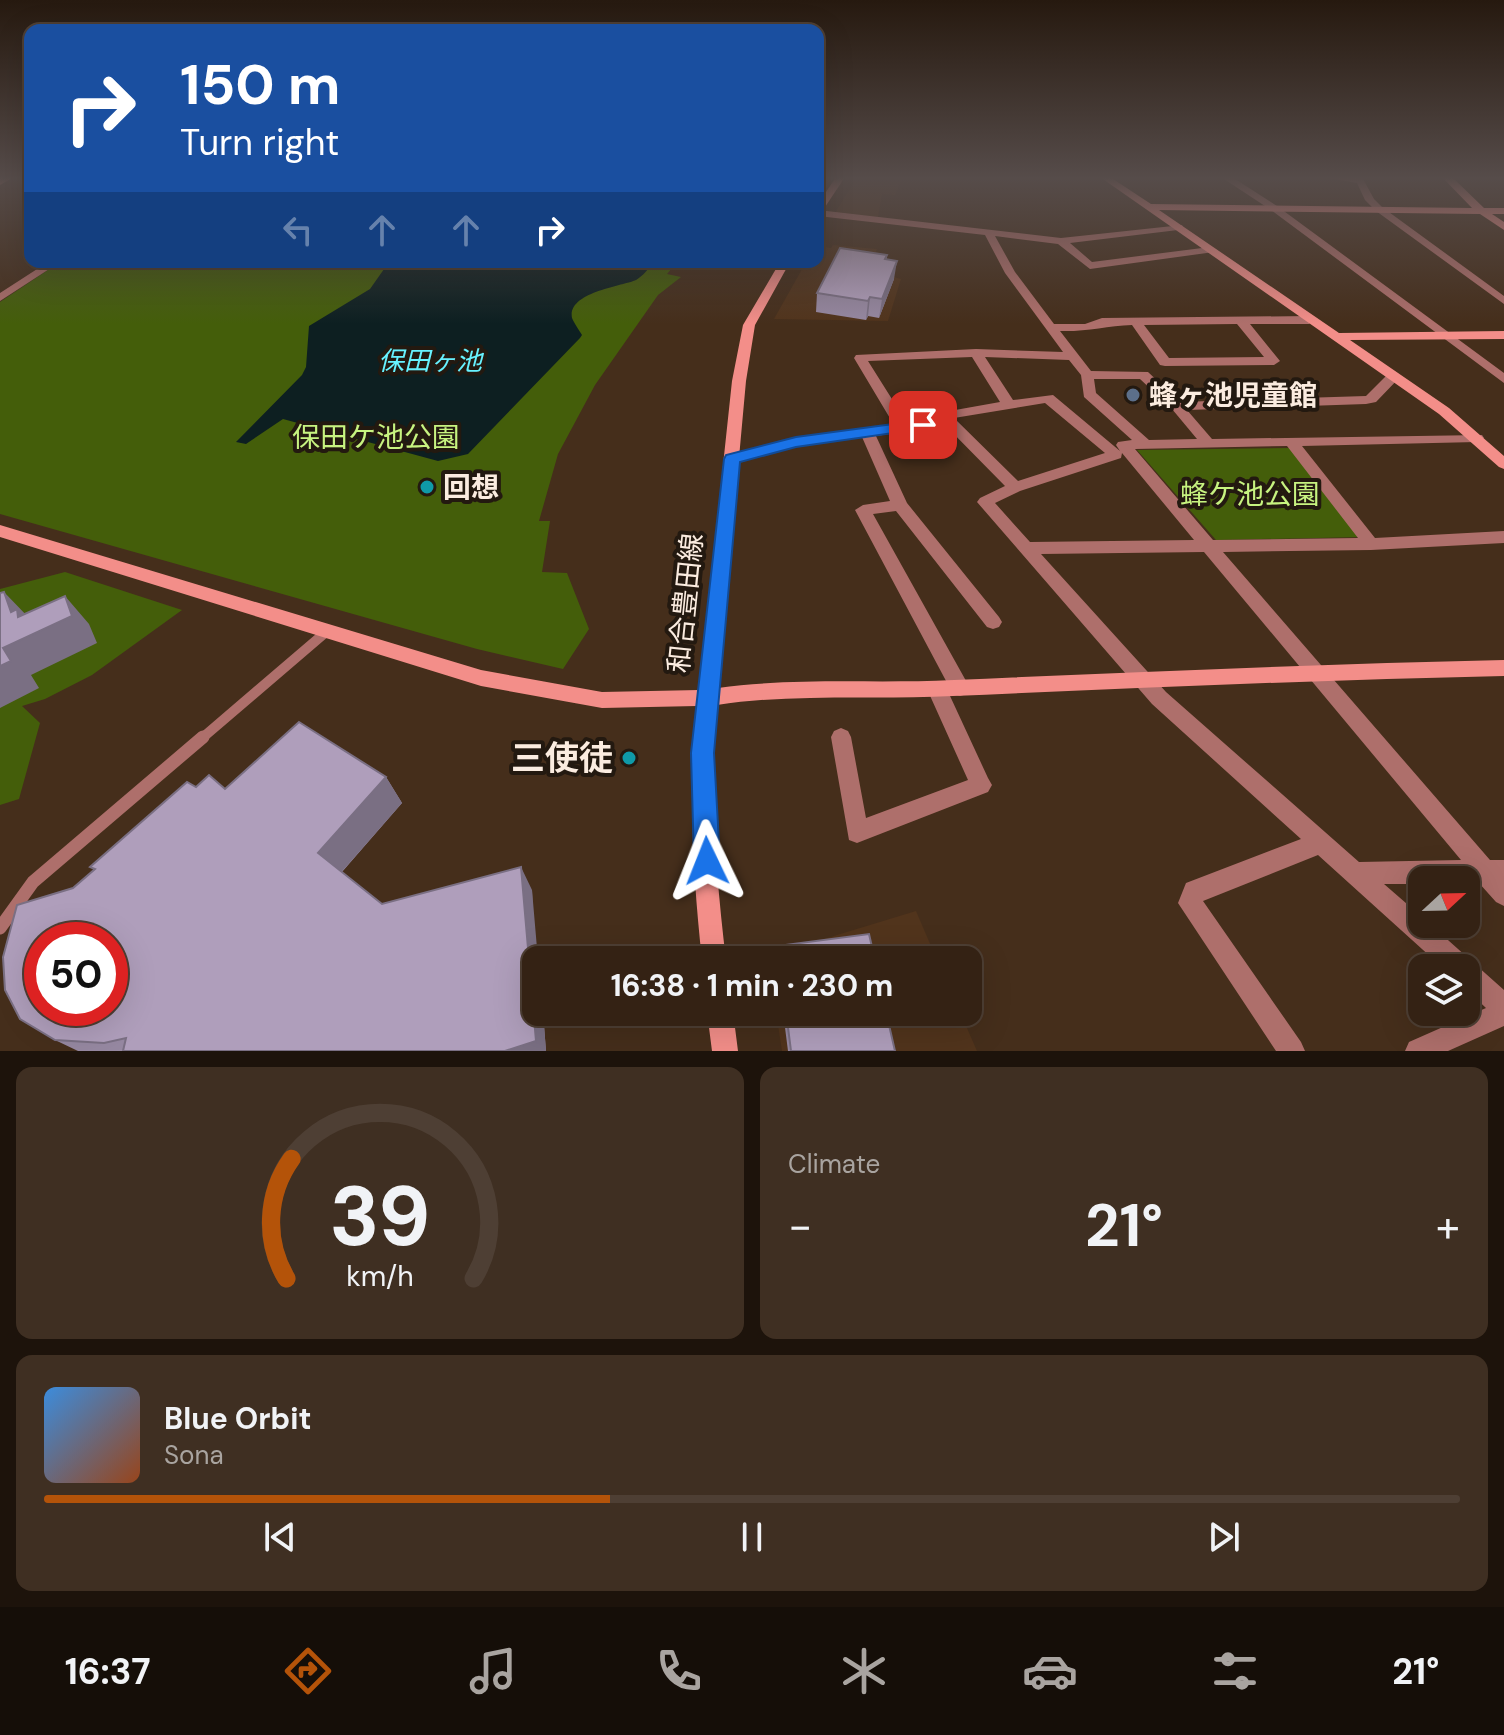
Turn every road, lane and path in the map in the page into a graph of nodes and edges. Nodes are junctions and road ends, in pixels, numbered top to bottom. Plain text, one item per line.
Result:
1 (936, 226) edge
2 (1298, 226) edge
3 (1402, 226) edge
4 (1178, 227) joint
5 (990, 236) dead end
6 (1061, 241) junction
7 (1210, 250) junction
8 (46, 268) edge
9 (782, 268) edge
10 (0, 298) edge
11 (1504, 301) edge
12 (1309, 320) junction
13 (1241, 321) junction
14 (1136, 323) junction
15 (1049, 327) junction
16 (1446, 335) junction
17 (1504, 335) edge
18 (1334, 337) junction
19 (976, 353) junction
20 (1073, 356) junction
21 (1087, 375) junction
22 (1393, 377) junction
23 (1504, 379) edge
24 (1009, 405) junction
25 (1177, 406) junction
26 (944, 416) junction
27 (903, 427) junction
28 (867, 432) junction
29 (1477, 438) junction
30 (1290, 441) junction
31 (1207, 442) junction
32 (1144, 443) junction
33 (732, 459) junction
34 (1504, 464) edge
35 (1015, 487) junction
36 (900, 505) junction
37 (0, 531) edge
38 (1504, 537) edge
39 (1371, 544) junction
40 (1209, 547) junction
41 (1025, 548) junction
42 (993, 622) dead end
43 (326, 632) junction
44 (1504, 668) edge
45 (1314, 672) junction
46 (1142, 680) junction
47 (960, 688) junction
48 (937, 689) junction
49 (708, 698) junction
50 (841, 737) dead end
51 (1320, 843) junction
52 (1494, 871) edge
53 (1358, 873) junction
54 (1504, 894) edge
55 (0, 928) edge
56 (712, 946) edge
57 (1446, 954) edge
58 (1480, 985) edge
59 (1504, 1007) edge
60 (1504, 1013) edge
61 (722, 1026) edge
62 (725, 1051) edge
63 (1292, 1051) edge
64 (1418, 1051) edge

1 - 6 street
2 - 16 street
3 - 11 street
4 - 6 street
4 - 7 street
5 - 15 street
6 - 7 street
7 - 12 street
8 - 10 street
9 - 33 street, 和合豊田線
12 - 13 street
12 - 18 street
13 - 14 street
13 - 14 street
14 - 15 street
15 - 20 street
16 - 17 street
16 - 18 street
16 - 23 street
18 - 22 street
19 - 20 street
19 - 24 street
19 - 27 street
20 - 21 street
21 - 25 street
21 - 32 street
22 - 25 street
22 - 29 street
24 - 26 street
24 - 35 street
25 - 31 street
26 - 27 street
26 - 35 street
27 - 28 street
28 - 33 street
28 - 36 street
29 - 30 street
29 - 34 street
30 - 31 street
30 - 39 street
31 - 32 street
32 - 40 street
33 - 49 street, 和合豊田線
35 - 41 street
36 - 42 street
36 - 47 street
37 - 43 street
38 - 39 street
39 - 40 street
40 - 41 street
40 - 45 street
41 - 46 street
43 - 49 street
43 - 55 lane
44 - 45 street
45 - 46 street
45 - 52 street
46 - 47 street
46 - 51 street
47 - 48 street
48 - 49 street
48 - 50 street
49 - 56 street, 和合豊田線
51 - 53 street
51 - 63 street
52 - 53 street
52 - 54 street
53 - 57 street
58 - 59 street
60 - 64 street
61 - 62 street

